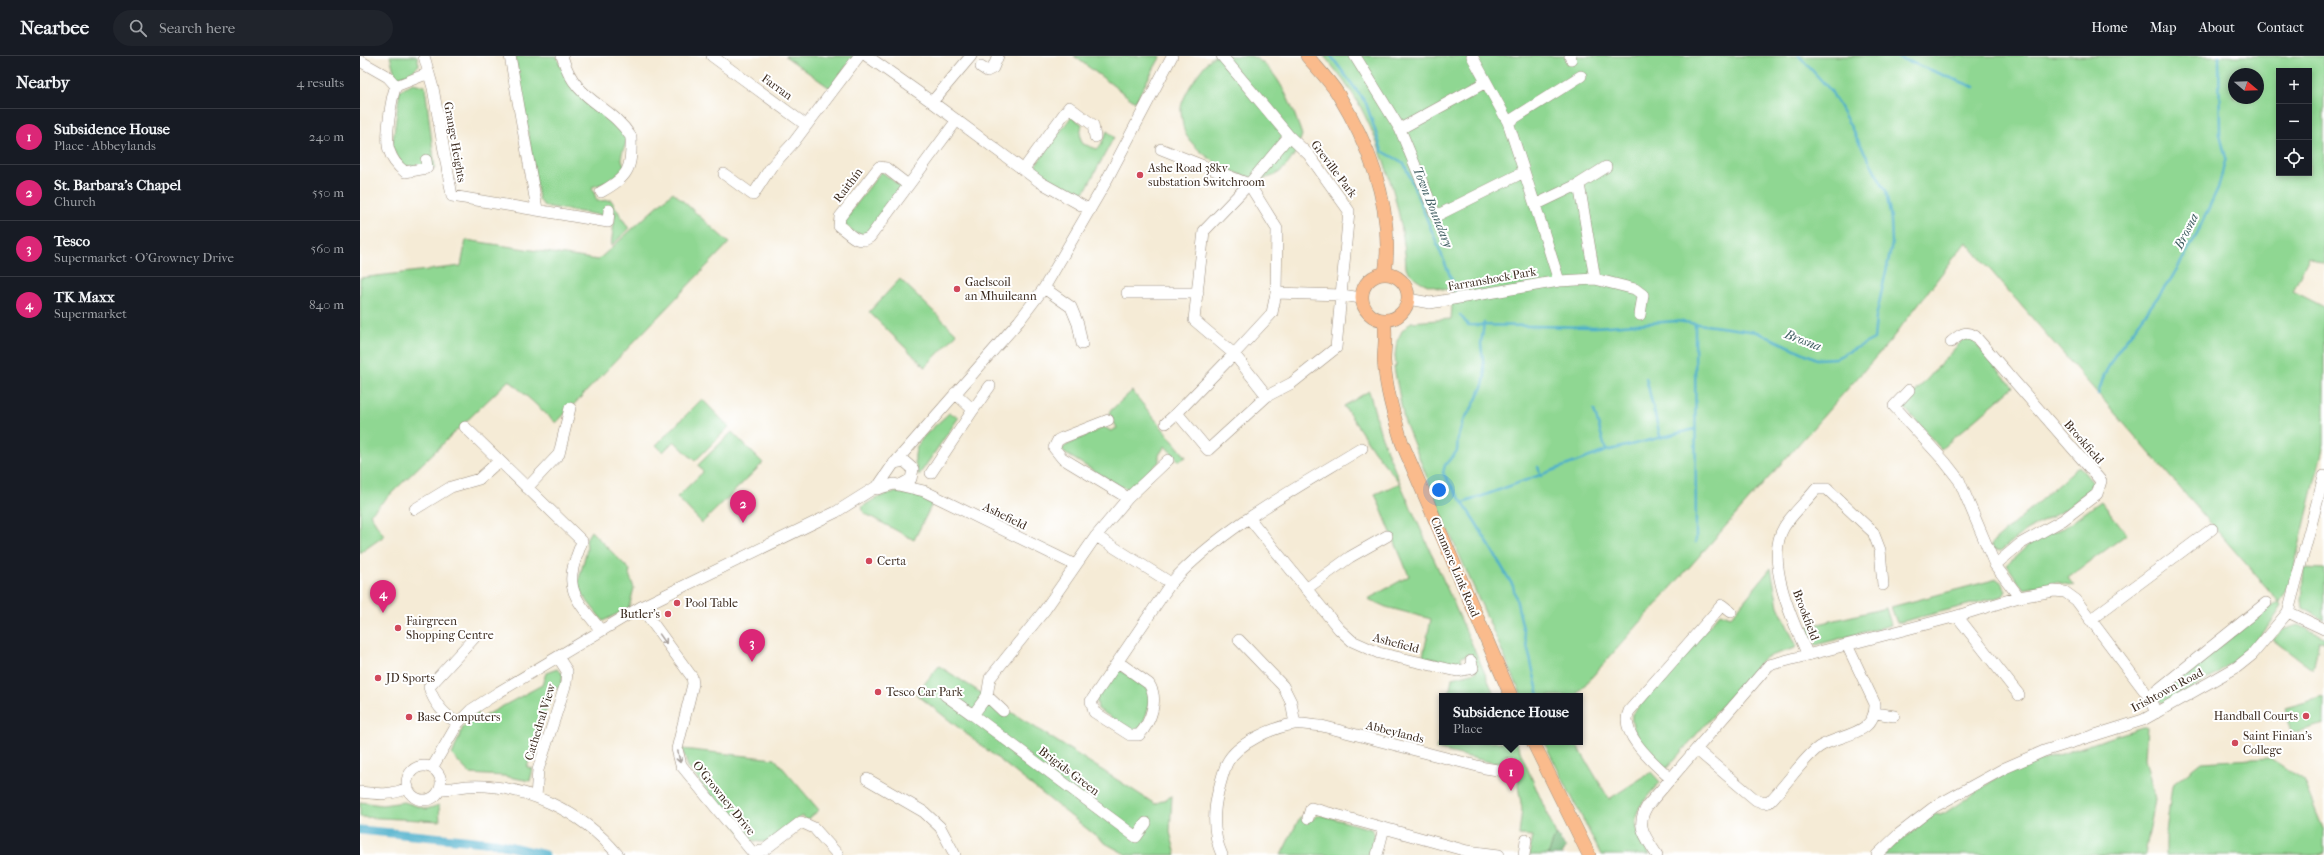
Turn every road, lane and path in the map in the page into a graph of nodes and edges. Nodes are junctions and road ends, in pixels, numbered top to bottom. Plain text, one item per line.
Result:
1 (424, 56) edge
2 (510, 56) edge
3 (562, 56) edge
4 (712, 56) edge
5 (859, 56) edge
6 (867, 56) edge
7 (971, 56) edge
8 (998, 56) edge
9 (1172, 56) edge
10 (1222, 56) edge
11 (1307, 56) edge
12 (1355, 56) edge
13 (1472, 56) edge
14 (360, 61) edge
15 (981, 67) dead end
16 (429, 73) junction
17 (1581, 76) dead end
18 (1486, 82) junction
19 (396, 86) junction
20 (932, 102) junction
21 (957, 120) junction
22 (1508, 122) junction
23 (806, 125) junction
24 (1400, 129) junction
25 (1289, 136) junction
26 (1095, 137) dead end
27 (1161, 149) dead end
28 (426, 160) dead end
29 (1606, 167) dead end
30 (1023, 170) junction
31 (1524, 172) junction
32 (724, 174) dead end
33 (1249, 184) junction
34 (1579, 184) junction
35 (908, 185) junction
36 (601, 192) dead end
37 (1535, 205) junction
38 (537, 209) junction
39 (609, 210) dead end
40 (1090, 210) junction
41 (1385, 274) junction
42 (1595, 279) junction
43 (1559, 281) junction
44 (1044, 288) junction
45 (1127, 293) dead end
46 (1276, 293) junction
47 (1198, 294) junction
48 (1352, 296) junction
49 (1408, 299) junction
50 (1640, 315) dead end
51 (1384, 321) junction
52 (1951, 342) dead end
53 (1082, 344) dead end
54 (1234, 354) junction
55 (990, 386) dead end
56 (1909, 390) dead end
57 (955, 393) junction
58 (1267, 396) junction
59 (570, 408) dead end
60 (973, 410) junction
61 (1177, 413) junction
62 (1108, 420) dead end
63 (1166, 423) dead end
64 (465, 427) dead end
65 (923, 432) junction
66 (1362, 448) dead end
67 (1168, 460) dead end
68 (498, 461) junction
69 (893, 466) junction
70 (912, 469) junction
71 (930, 473) dead end
72 (2324, 476) edge
73 (900, 484) junction
74 (527, 488) junction
75 (924, 490) junction
76 (871, 491) junction
77 (1128, 498) junction
78 (415, 509) dead end
79 (1249, 518) junction
80 (2212, 529) dead end
81 (1096, 536) junction
82 (1387, 536) dead end
83 (1075, 565) junction
84 (1994, 565) junction
85 (1171, 583) junction
86 (1883, 585) dead end
87 (1306, 588) junction
88 (2019, 597) junction
89 (2266, 603) dead end
90 (641, 607) junction
91 (1731, 612) dead end
92 (2288, 612) junction
93 (1957, 616) junction
94 (2090, 620) junction
95 (2324, 629) edge
96 (601, 631) junction
97 (474, 638) dead end
98 (1240, 640) dead end
99 (1847, 645) junction
100 (1808, 653) junction
101 (558, 657) junction
102 (1471, 661) dead end
103 (1118, 662) junction
104 (1510, 693) edge
105 (945, 695) dead end
106 (988, 696) junction
107 (2018, 696) dead end
108 (2149, 697) junction
109 (1003, 711) dead end
110 (1876, 713) junction
111 (2156, 713) junction
112 (973, 716) junction
113 (1894, 716) dead end
114 (458, 724) junction
115 (1294, 724) junction
116 (1534, 745) edge
117 (1697, 750) junction
118 (1510, 763) dead end
119 (432, 768) junction
120 (867, 779) dead end
121 (1671, 779) junction
122 (408, 787) junction
123 (440, 789) junction
124 (360, 792) edge
125 (536, 797) junction
126 (1308, 818) dead end
127 (1146, 823) dead end
128 (1384, 828) junction
129 (1526, 840) dead end
130 (752, 854) edge
131 (618, 855) edge
132 (838, 855) edge
133 (955, 855) edge
134 (1222, 855) edge
135 (1377, 855) edge
136 (1499, 855) edge
137 (1524, 855) edge
138 (1589, 855) edge
139 (1657, 855) edge
140 (1877, 855) edge

1 - 16 street, Grange Heights
2 - 38 street
3 - 36 street
4 - 23 street, Farran
5 - 23 street
6 - 20 street
7 - 20 street
8 - 15 street
9 - 40 street
10 - 25 street, Greville Park
11 - 41 main road
12 - 24 street
13 - 18 street, Farranshock Park
14 - 19 street
16 - 19 street
16 - 38 street, Grange Heights
17 - 22 street
18 - 22 street, Farranshock Park
18 - 24 street
19 - 28 street
20 - 21 street
21 - 30 street
21 - 35 street, Raithín
22 - 31 street, Farranshock Park
23 - 32 street
24 - 31 street
25 - 33 street
25 - 48 street, Greville Park
26 - 30 street
27 - 33 street
29 - 34 street
30 - 40 street
31 - 37 street, Farranshock Park
33 - 46 street
33 - 47 street
34 - 37 street
34 - 42 street
35 - 35 street, Raithín
37 - 43 street, Farranshock Park
38 - 39 street, Grange Heights
40 - 44 street
41 - 48 main road
41 - 49 main road
42 - 43 street, Farranshock Park
42 - 50 street, Farranshock Park
43 - 49 street, Farranshock Park
44 - 53 street
44 - 57 street
45 - 47 street
46 - 48 street
46 - 54 street
47 - 54 street
48 - 51 main road
48 - 58 street, Greville Park
49 - 51 main road
51 - 104 main road, Clonmore Link Road
52 - 84 street, Brookfield
54 - 58 street
54 - 61 street
55 - 60 street
56 - 84 street
57 - 60 street
57 - 65 street
58 - 61 street, Greville Park
59 - 74 street
60 - 71 street
61 - 63 street
62 - 77 street
64 - 68 street
65 - 69 street
65 - 70 street
66 - 79 street
67 - 77 street
68 - 74 street
68 - 78 street
69 - 70 street
69 - 73 street
69 - 76 street
70 - 73 street
70 - 75 street
72 - 92 street, Irishtown Road
73 - 75 street, Ashefield
73 - 76 street
74 - 96 street
75 - 83 street, Ashefield
76 - 90 street
77 - 81 street
79 - 85 street
79 - 87 street, Ashefield
80 - 94 street
81 - 83 street
81 - 85 street
82 - 87 street
83 - 106 street
84 - 88 street
85 - 103 street
86 - 100 street, Brookfield
87 - 102 street, Ashefield
88 - 93 street, Brookfield
88 - 94 street, Brookfield
89 - 108 street
90 - 96 street
90 -> 130 street, O'Growney Drive
91 - 121 street
92 - 95 street
92 - 111 street, Irishtown Road
93 - 99 street, Brookfield
93 - 107 street
94 - 108 street, Brookfield
96 - 101 street
97 - 114 street
98 - 115 street
99 - 100 street, Brookfield
99 - 110 street
100 - 117 street, Brookfield
101 - 114 street
101 - 125 street, Cathedral View
103 - 103 street
105 - 112 street
106 - 109 street
106 - 112 street
108 - 111 street, Brookfield
110 - 113 street
110 - 117 street
111 - 140 street, Irishtown Road
112 - 127 street, Brigids Green
114 - 119 street
115 - 118 street, Abbeylands
115 - 134 street, Abbeylands
116 - 138 main road
117 - 121 street, Brookfield
119 - 122 street
119 - 123 street
120 - 133 street
121 - 139 street, Brookfield
122 - 123 street
122 - 124 street
123 - 125 street
125 - 131 street
126 - 128 street
128 - 135 street
128 - 136 street
129 - 137 street
130 - 132 street

